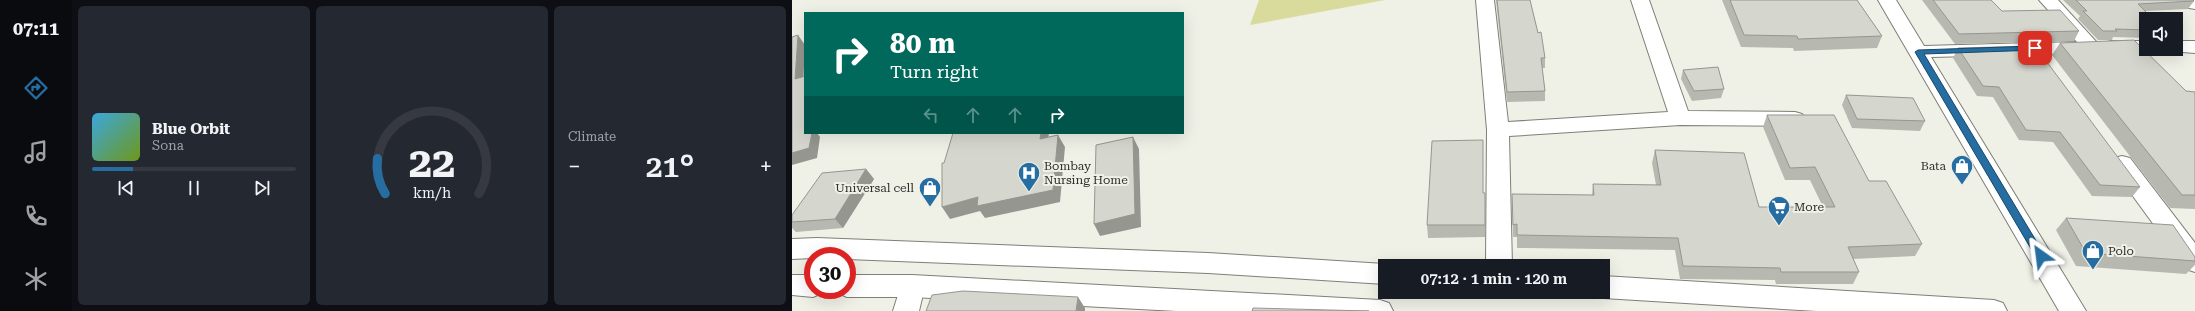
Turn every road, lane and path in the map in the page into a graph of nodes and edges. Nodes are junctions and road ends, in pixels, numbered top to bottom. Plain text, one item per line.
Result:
1 (1485, 0) edge
2 (1640, 0) edge
3 (1887, 0) edge
4 (2048, 0) edge
5 (2190, 0) edge
6 (2195, 4) edge
7 (2139, 47) edge
8 (2183, 47) edge
9 (2195, 47) edge
10 (2035, 48) junction
11 (2092, 48) junction
12 (1918, 52) junction
13 (2049, 67) edge
14 (1680, 118) junction
15 (1811, 119) edge
16 (1498, 130) junction
17 (2110, 149) edge
18 (792, 249) edge
19 (1499, 259) edge
20 (2195, 262) edge
21 (1378, 274) edge
22 (792, 286) edge
23 (804, 286) edge
24 (856, 286) edge
25 (912, 286) junction
26 (1610, 287) edge
27 (906, 311) edge
28 (1380, 311) edge
29 (1994, 311) edge
30 (2073, 311) edge

1 - 16 street
2 - 14 street
3 - 12 street
4 - 11 street
5 - 6 street
7 - 11 street
8 - 9 street
10 - 11 street
10 - 12 street
10 - 13 street
12 - 30 street
14 - 15 street
14 - 16 street
16 - 19 street
17 - 20 street
18 - 21 street
22 - 23 street
24 - 25 street
25 - 27 street
25 - 28 street
26 - 29 street

